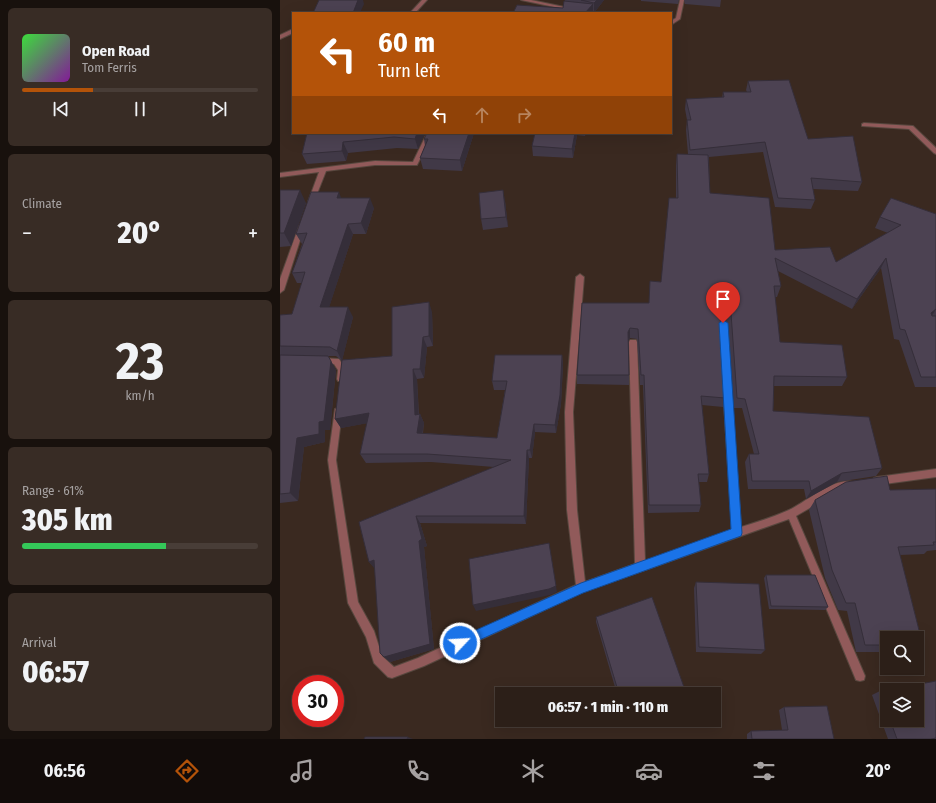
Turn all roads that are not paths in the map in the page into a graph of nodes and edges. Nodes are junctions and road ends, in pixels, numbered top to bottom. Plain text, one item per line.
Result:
1 (425, 0) edge
2 (523, 0) edge
3 (682, 0) edge
4 (551, 5) junction
5 (413, 12) edge
6 (548, 12) edge
7 (586, 12) edge
8 (672, 22) edge
9 (292, 31) edge
10 (280, 37) edge
11 (864, 125) dead end
12 (430, 134) edge
13 (936, 152) edge
14 (323, 170) junction
15 (280, 175) edge
16 (580, 277) dead end
17 (280, 290) edge
18 (723, 323) edge
19 (633, 342) edge
20 (312, 361) edge
21 (936, 473) edge
22 (791, 514) junction
23 (737, 533) junction
24 (640, 567) junction
25 (581, 588) junction
26 (860, 676) dead end

1 - 5 street
2 - 4 street
3 - 8 street
4 - 6 street
4 - 7 street
9 - 10 street
11 - 13 street
12 - 14 street
14 - 15 street
14 - 17 street
16 - 25 street
18 - 23 street
19 - 24 street
20 - 25 street
21 - 22 street
22 - 23 street
22 - 26 street
23 - 24 street
24 - 25 street

